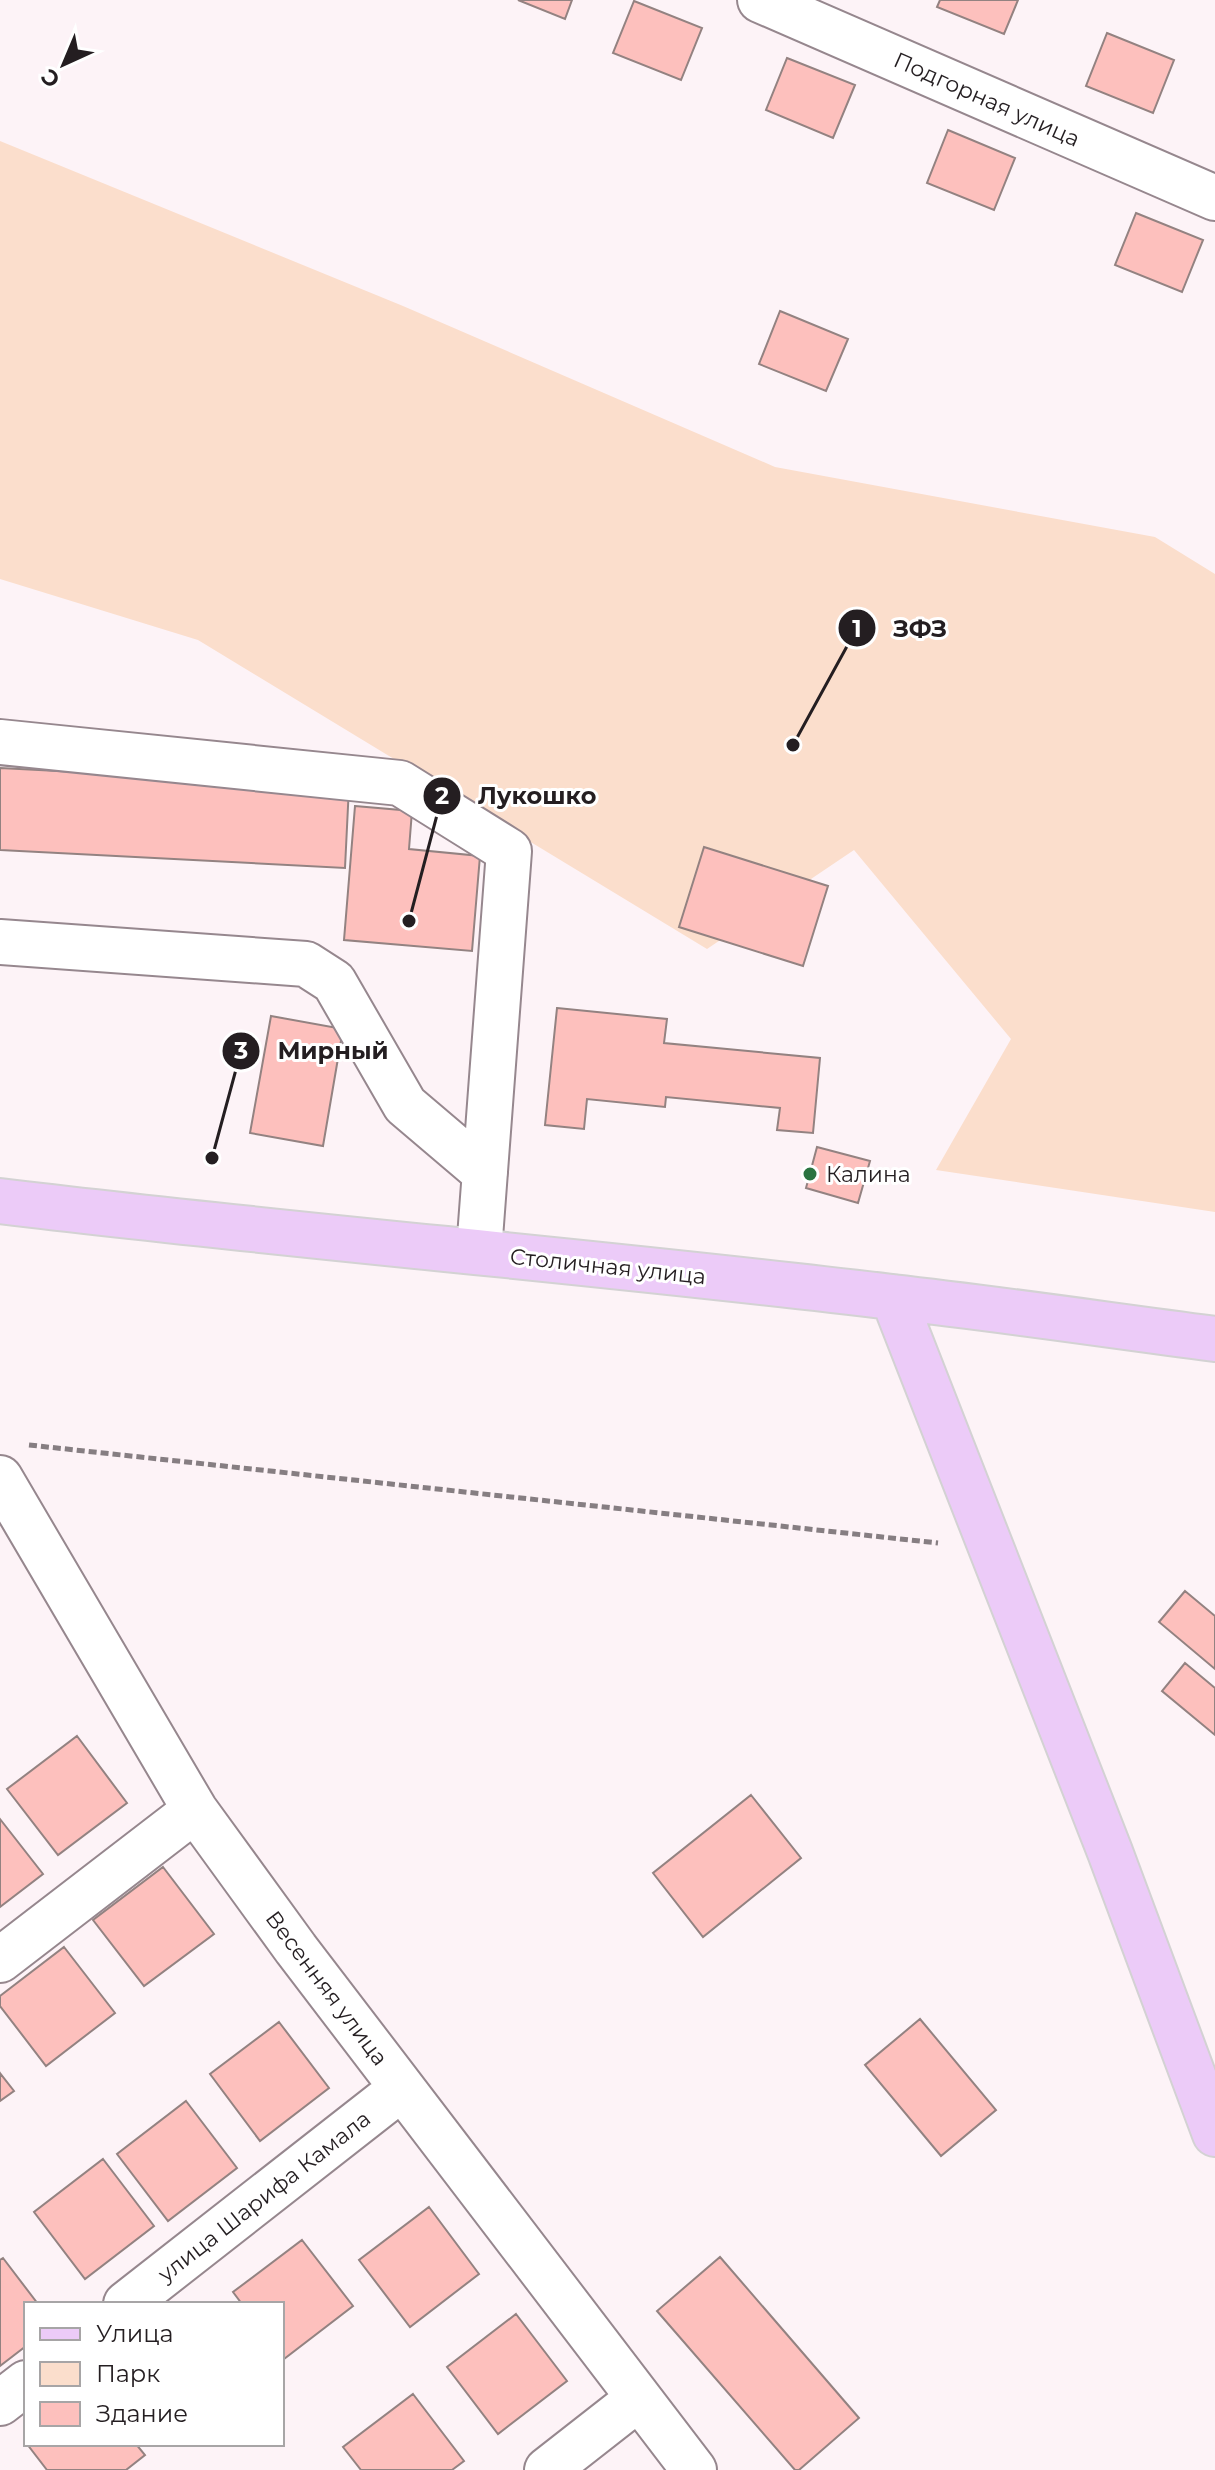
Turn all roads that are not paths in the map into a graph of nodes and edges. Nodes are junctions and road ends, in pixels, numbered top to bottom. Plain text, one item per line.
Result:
1 (760, 0) edge
2 (1215, 198) edge
3 (0, 742) edge
4 (0, 942) edge
5 (485, 1173) junction
6 (0, 1201) edge
7 (479, 1251) junction
8 (893, 1297) junction
9 (1215, 1339) edge
10 (8, 1461) edge
11 (195, 1810) junction
12 (0, 1960) edge
13 (402, 2088) junction
14 (1215, 2134) edge
15 (129, 2302) edge
16 (24, 2385) edge
17 (639, 2398) junction
18 (0, 2403) edge
19 (547, 2470) edge
20 (694, 2470) edge

1 - 2 street, Подгорная улица
3 - 5 street
4 - 5 street
5 - 7 street
6 - 7 main road, Столичная улица
7 - 8 main road, Столичная улица
8 - 9 main road, Столичная улица
8 - 14 main road
10 - 11 street, Весенняя улица
11 - 12 street
11 - 13 street, Весенняя улица
13 - 15 street, улица Шарифа Камала
13 - 17 street, Весенняя улица
16 - 18 street
17 - 19 street
17 - 20 street, Весенняя улица

